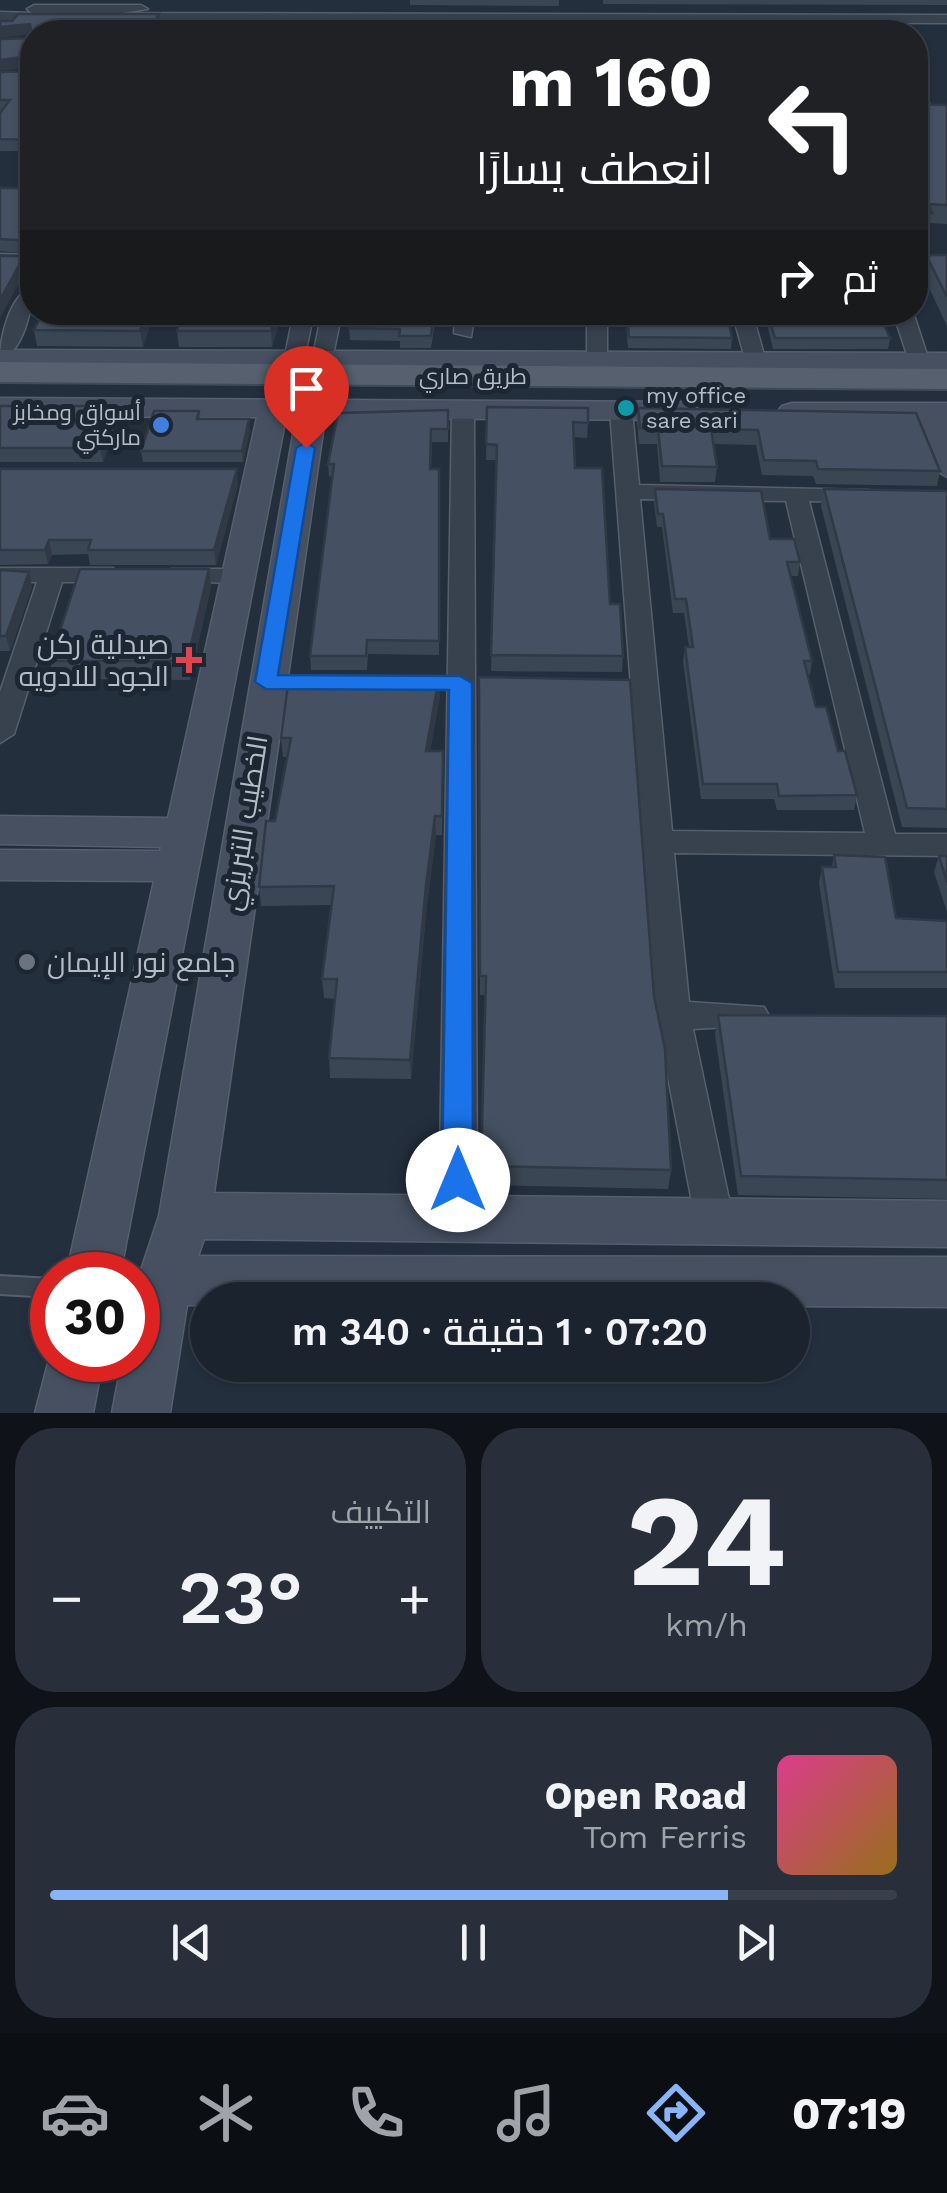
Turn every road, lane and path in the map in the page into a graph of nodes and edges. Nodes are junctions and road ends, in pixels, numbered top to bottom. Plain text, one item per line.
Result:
1 (6, 0) edge
2 (388, 5) edge
3 (567, 5) edge
4 (588, 5) edge
5 (762, 5) edge
6 (190, 9) edge
7 (293, 9) edge
8 (947, 11) edge
9 (0, 12) edge
10 (126, 13) junction
11 (428, 20) edge
12 (637, 20) edge
13 (746, 20) edge
14 (20, 313) edge
15 (305, 325) edge
16 (326, 325) edge
17 (597, 325) edge
18 (746, 325) edge
19 (911, 325) edge
20 (0, 356) edge
21 (308, 360) junction
22 (597, 361) junction
23 (933, 361) edge
24 (756, 362) junction
25 (0, 372) edge
26 (947, 379) edge
27 (148, 382) junction
28 (0, 392) edge
29 (940, 407) edge
30 (0, 408) edge
31 (293, 409) junction
32 (463, 410) junction
33 (621, 410) junction
34 (716, 411) edge
35 (754, 411) edge
36 (947, 468) edge
37 (628, 492) junction
38 (796, 494) junction
39 (890, 496) edge
40 (0, 575) edge
41 (52, 575) junction
42 (238, 576) junction
43 (451, 683) junction
44 (497, 683) edge
45 (608, 684) edge
46 (9, 685) edge
47 (645, 685) junction
48 (0, 734) edge
49 (0, 830) edge
50 (658, 842) junction
51 (883, 845) junction
52 (947, 846) edge
53 (181, 850) junction
54 (0, 865) edge
55 (674, 1014) junction
56 (790, 1017) edge
57 (185, 1216) junction
58 (458, 1219) junction
59 (714, 1222) junction
60 (947, 1224) edge
61 (97, 1252) edge
62 (164, 1280) junction
63 (947, 1282) edge
64 (0, 1286) edge
65 (30, 1287) edge
66 (70, 1382) edge
67 (64, 1413) edge
68 (141, 1413) edge

1 - 9 street
2 - 3 street
2 - 7 street
3 - 4 street
4 - 5 street
5 - 8 street
6 - 7 street
6 - 10 street
7 - 11 street
9 - 10 street
9 - 10 street
12 - 13 street
14 - 20 street
15 - 21 street
16 - 21 street
17 - 22 street
18 - 24 street
19 - 23 street
20 - 21 street
21 - 22 street
22 - 24 street
23 - 24 street
25 - 27 main road, طريق صاري
26 - 27 main road, طريق صاري
27 - 28 main road, طريق صاري
27 - 29 main road, طريق صاري
29 - 35 street
29 - 36 street
30 - 31 street
31 - 32 street
31 - 42 street, الخطيب التبريزي
31 - 57 street, الخطيب التبريزي
32 - 33 street
32 - 43 street
33 - 34 street
33 - 37 street
37 - 38 street
37 - 47 street
38 - 39 street
38 - 51 street
40 - 41 street
41 - 42 street
41 - 46 street
42 - 53 street, الخطيب التبريزي
43 - 44 street
43 - 58 street
45 - 47 street
46 - 48 street
47 - 50 street
49 - 53 street
50 - 51 street
50 - 55 street
51 - 52 street
53 - 54 street
53 - 61 street, الخطيب التبريزي
55 - 56 street
55 - 59 street
57 - 58 street
57 - 62 street, الخطيب التبريزي
58 - 59 street
59 - 60 street
62 - 63 street
62 - 68 street, الخطيب التبريزي
64 - 65 lane
66 - 67 street

